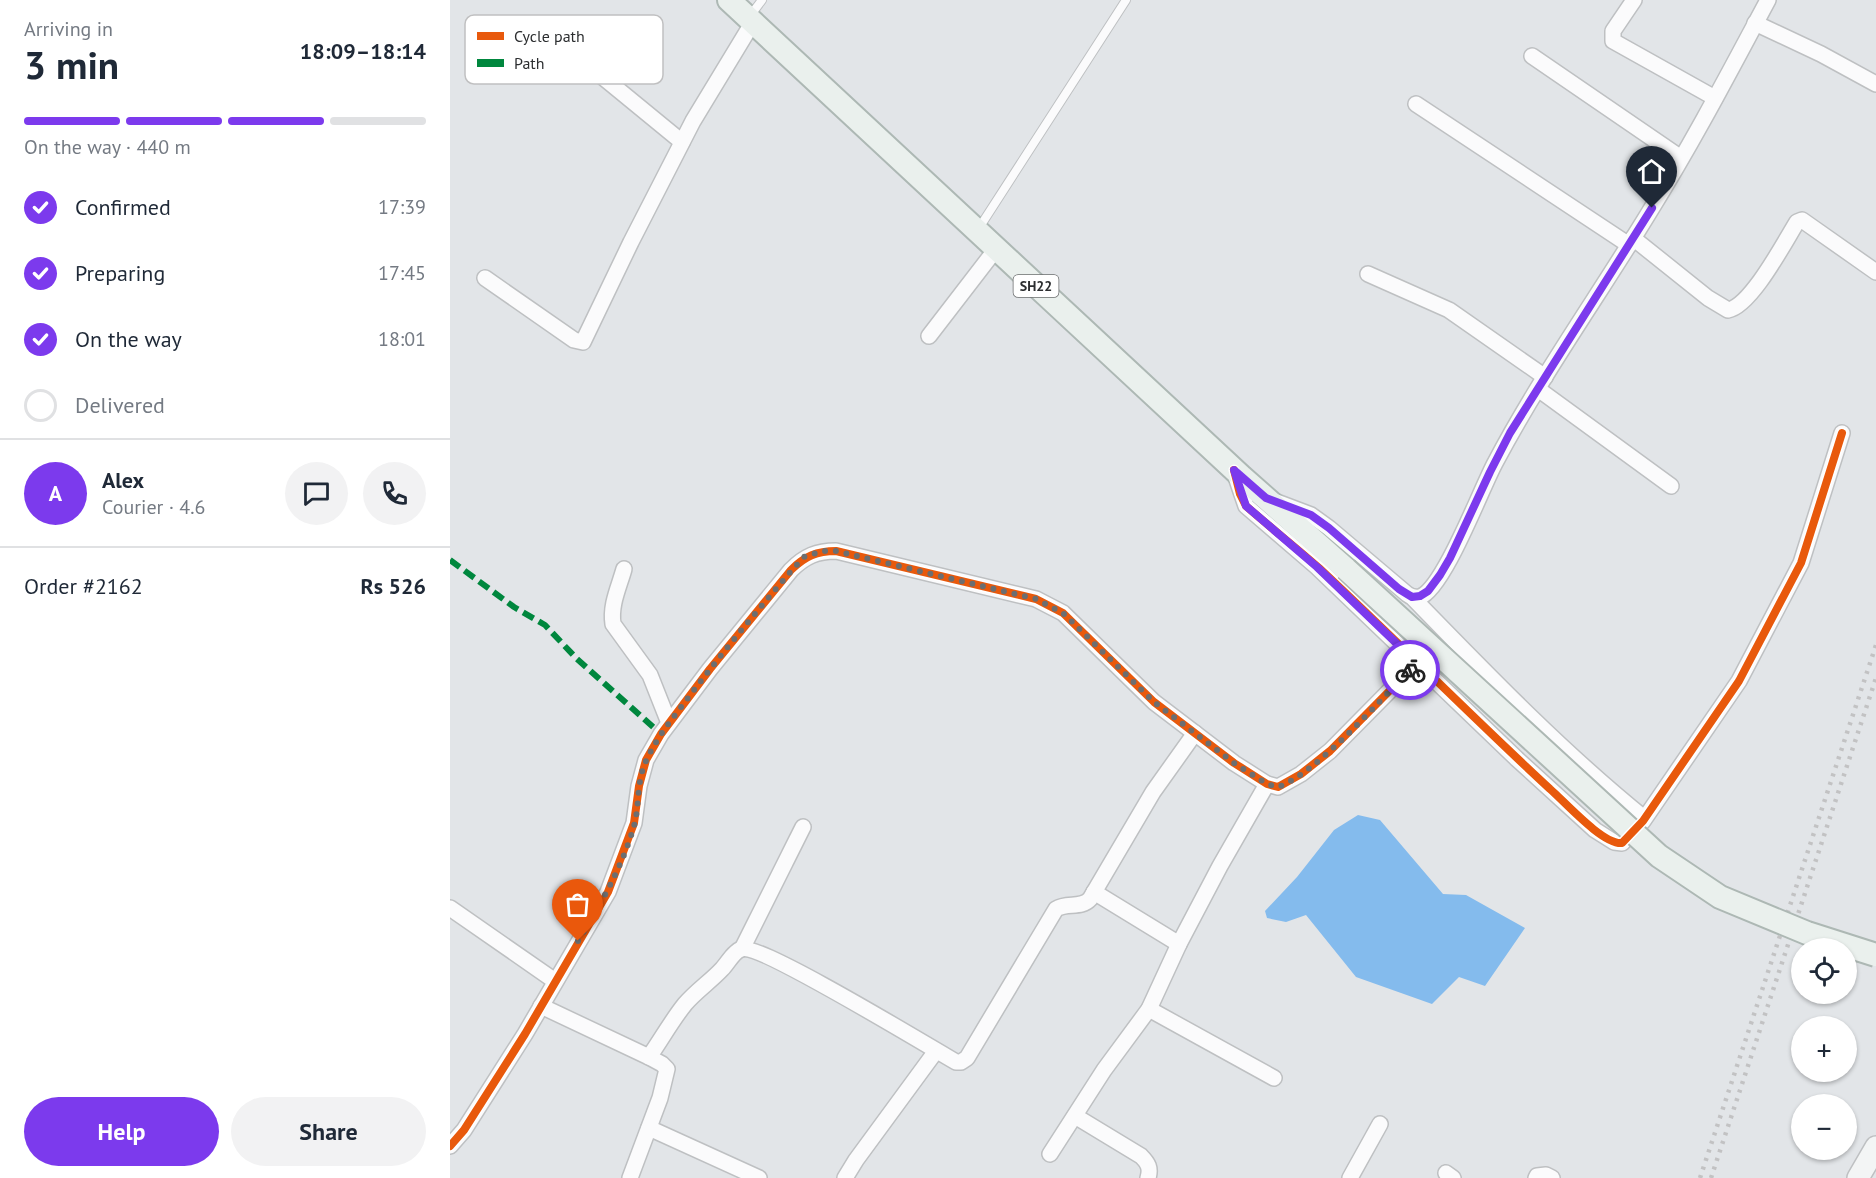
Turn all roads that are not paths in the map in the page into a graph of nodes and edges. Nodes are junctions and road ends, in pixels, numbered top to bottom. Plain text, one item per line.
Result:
1 (729, 0) edge
2 (762, 0) edge
3 (1126, 0) edge
4 (1768, 0) edge
5 (1628, 2) edge
6 (751, 20) junction
7 (1755, 23) junction
8 (1532, 56) dead end
9 (611, 84) edge
10 (1876, 84) edge
11 (1715, 98) junction
12 (1416, 104) dead end
13 (682, 142) junction
14 (1681, 158) junction
15 (977, 232) junction
16 (1631, 242) junction
17 (996, 249) junction
18 (1876, 272) edge
19 (1368, 274) dead end
20 (485, 278) dead end
21 (929, 336) dead end
22 (1541, 383) junction
23 (1842, 433) dead end
24 (1234, 470) junction
25 (1671, 486) dead end
26 (1266, 498) junction
27 (624, 569) dead end
28 (1412, 597) junction
29 (1417, 663) junction
30 (669, 723) junction
31 (1195, 733) junction
32 (1267, 784) junction
33 (1644, 818) junction
34 (803, 827) dead end
35 (1094, 892) junction
36 (450, 908) edge
37 (1179, 944) junction
38 (742, 949) junction
39 (1876, 955) edge
40 (555, 981) junction
41 (541, 1006) junction
42 (1149, 1009) junction
43 (936, 1051) junction
44 (649, 1057) junction
45 (1274, 1078) dead end
46 (1075, 1116) junction
47 (1380, 1124) dead end
48 (649, 1128) junction
49 (450, 1146) edge
50 (1876, 1147) edge
51 (1050, 1154) dead end
52 (630, 1178) edge
53 (759, 1178) edge
54 (845, 1178) edge
55 (1148, 1178) edge
56 (1350, 1178) edge
57 (1536, 1178) edge
58 (1552, 1178) edge
59 (1858, 1178) edge

1 - 6 main road, SH22
2 - 6 lane
3 - 15 lane
4 - 7 street
5 - 11 street
6 - 13 street
6 - 15 main road, SH22
7 - 10 street
7 - 11 street
8 - 14 street
9 - 13 street
11 - 14 street
12 - 16 street
13 - 20 street
14 - 16 street
15 - 17 main road, SH22
16 - 18 street
16 - 22 street
17 - 21 street
17 - 24 main road, SH22
19 - 22 street
22 - 25 street
22 - 28 street
23 - 33 street
24 - 26 main road, SH22
24 - 29 street
26 - 28 street
26 - 39 main road, SH22, bridge
27 - 30 street
28 - 33 street
29 - 32 street
29 - 33 street
30 - 31 street
30 - 40 street
31 - 32 street
31 - 35 street
32 - 37 street
34 - 38 street
35 - 37 street
35 - 43 street
36 - 40 street
37 - 42 street
38 - 43 street
38 - 44 street
40 - 41 street
41 - 44 street
41 - 49 street
42 - 45 street
42 - 46 street
43 - 54 street
44 - 48 street
46 - 51 street
46 - 55 street
47 - 56 street
48 - 52 street
48 - 53 street
50 - 59 street
57 - 58 street

